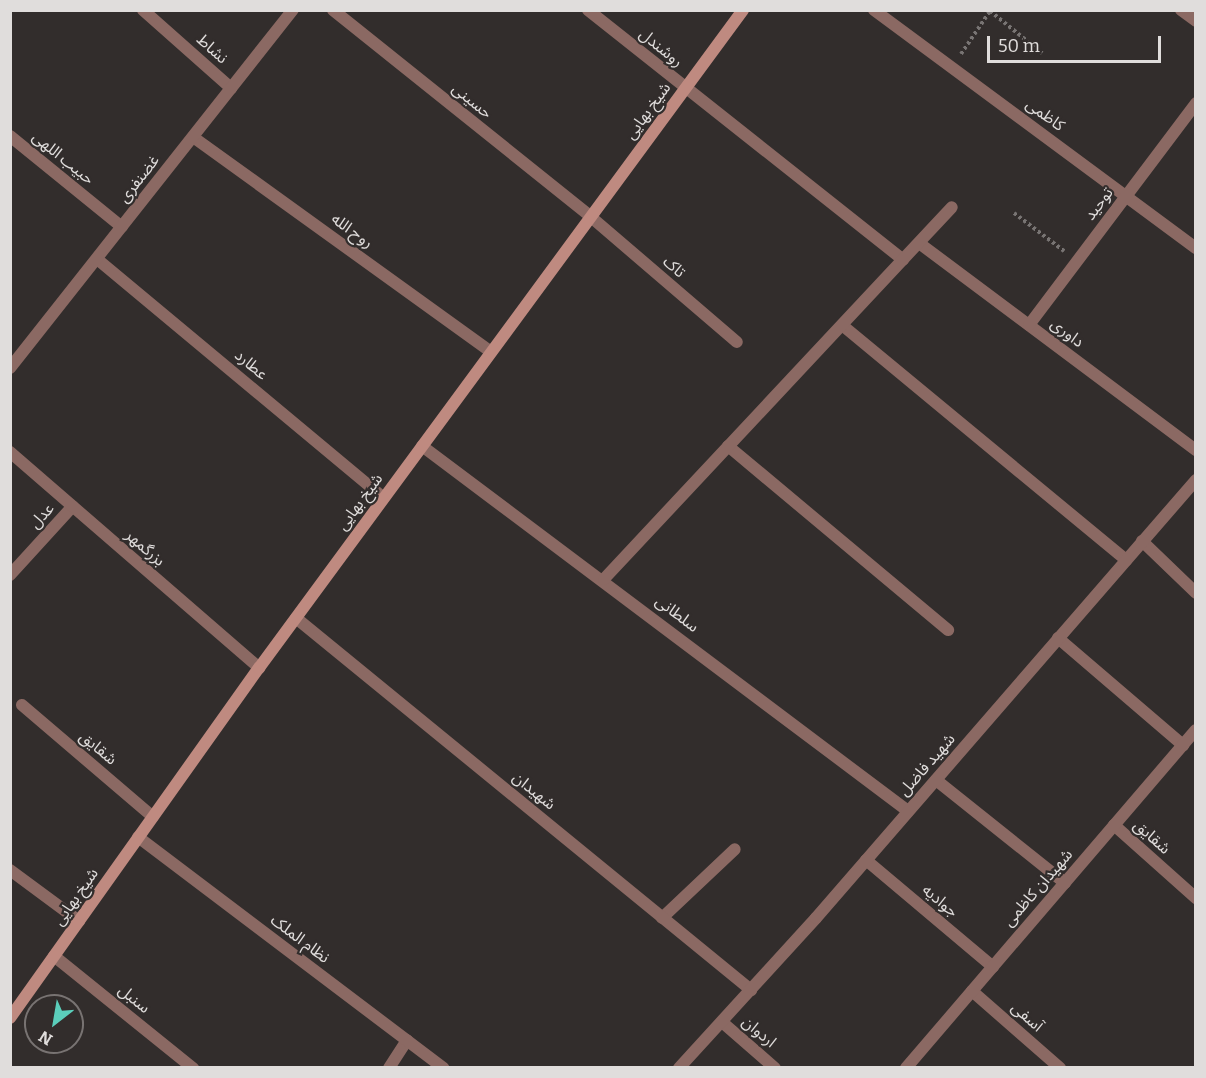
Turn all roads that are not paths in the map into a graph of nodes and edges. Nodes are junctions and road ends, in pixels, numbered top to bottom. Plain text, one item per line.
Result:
1 (143, 10) edge
2 (293, 10) edge
3 (333, 10) edge
4 (588, 10) edge
5 (874, 10) edge
6 (1181, 10) edge
7 (738, 12) edge
8 (1196, 21) edge
9 (231, 88) junction
10 (685, 88) junction
11 (1196, 102) edge
12 (10, 136) edge
13 (193, 137) junction
14 (1127, 194) junction
15 (952, 207) dead end
16 (591, 217) junction
17 (122, 227) junction
18 (919, 243) junction
19 (1196, 248) edge
20 (97, 259) junction
21 (903, 260) junction
22 (842, 325) junction
23 (1029, 325) junction
24 (736, 342) dead end
25 (491, 352) junction
26 (10, 368) edge
27 (422, 446) junction
28 (729, 446) junction
29 (1196, 450) edge
30 (10, 452) edge
31 (1196, 480) edge
32 (384, 498) junction
33 (73, 506) junction
34 (1142, 541) junction
35 (1126, 560) junction
36 (10, 575) edge
37 (604, 579) junction
38 (1196, 593) edge
39 (296, 618) junction
40 (948, 630) dead end
41 (1058, 638) junction
42 (259, 668) junction
43 (22, 705) dead end
44 (1196, 730) edge
45 (1183, 745) junction
46 (936, 780) junction
47 (908, 811) junction
48 (153, 817) junction
49 (1114, 825) junction
50 (138, 837) junction
51 (735, 849) dead end
52 (866, 861) junction
53 (10, 870) edge
54 (1065, 883) junction
55 (1196, 898) edge
56 (662, 918) junction
57 (79, 921) junction
58 (54, 956) junction
59 (993, 967) junction
60 (751, 990) junction
61 (972, 991) junction
62 (10, 1018) edge
63 (722, 1022) junction
64 (407, 1041) junction
65 (193, 1068) edge
66 (389, 1068) edge
67 (443, 1068) edge
68 (679, 1068) edge
69 (775, 1068) edge
70 (906, 1068) edge
71 (1060, 1068) edge

1 - 9 street, نشاط
2 - 9 street, غضنفری
3 - 16 street, حسینی
4 - 10 street, روشندل
5 - 14 street, کاظمی
6 - 8 street
7 - 10 main road, شیخ بهایی
9 - 13 street, غضنفری
10 - 16 main road, شیخ بهایی
10 - 21 street
11 - 14 street, توحید
12 - 17 street, حبیب اللهی
13 - 17 street, غضنفری
13 - 25 street, روح الله
14 - 19 street, کاظمی
14 - 23 street, توحید
15 - 18 street
16 - 24 street, تاک
16 - 25 main road, شیخ بهایی
17 - 20 street, غضنفری
18 - 21 street
18 - 23 street, داوری
20 - 26 street, غضنفری
20 - 32 street, عطارد
21 - 22 street
22 - 28 street
22 - 35 street
23 - 29 street, داوری
25 - 27 main road, شیخ بهایی
27 - 32 main road, شیخ بهایی
27 - 37 street, سلطانی
28 - 37 street
28 - 40 street
30 - 33 street, بزرگمهر
31 - 34 street, شهید فاضل
32 - 39 main road, شیخ بهایی
33 - 36 street, عدل
33 - 42 street, بزرگمهر
34 - 35 street, شهید فاضل
34 - 38 street
35 - 41 street, شهید فاضل
37 - 47 street, سلطانی
39 - 42 main road, شیخ بهایی
39 - 56 street, شهیدان
41 - 45 street
41 - 46 street, شهید فاضل
42 - 48 main road, شیخ بهایی
43 - 48 street, شقایق
44 - 45 street, شهیدان کاظمی
45 - 49 street, شهیدان کاظمی
46 - 47 street, شهید فاضل
46 - 54 street
47 - 52 street, شهید فاضل
48 - 50 main road, شیخ بهایی
49 - 54 street, شهیدان کاظمی
49 - 55 street, شقایق
50 - 57 main road, شیخ بهایی
50 - 64 street, نظام الملک
51 - 56 street
52 - 59 street, جوادیه
52 - 60 street, شهید فاضل
53 - 57 street
54 - 59 street, شهیدان کاظمی
56 - 60 street, شهیدان
57 - 58 main road, شیخ بهایی
58 - 62 main road, شیخ بهایی
58 - 65 street, سنبل
59 - 61 street, شهیدان کاظمی
60 - 63 street, شهید فاضل
61 - 70 street, شهیدان کاظمی
61 - 71 street, آسفی
63 - 68 street, شهید فاضل
63 - 69 street, اردوان
64 - 66 street
64 - 67 street, نظام الملک

